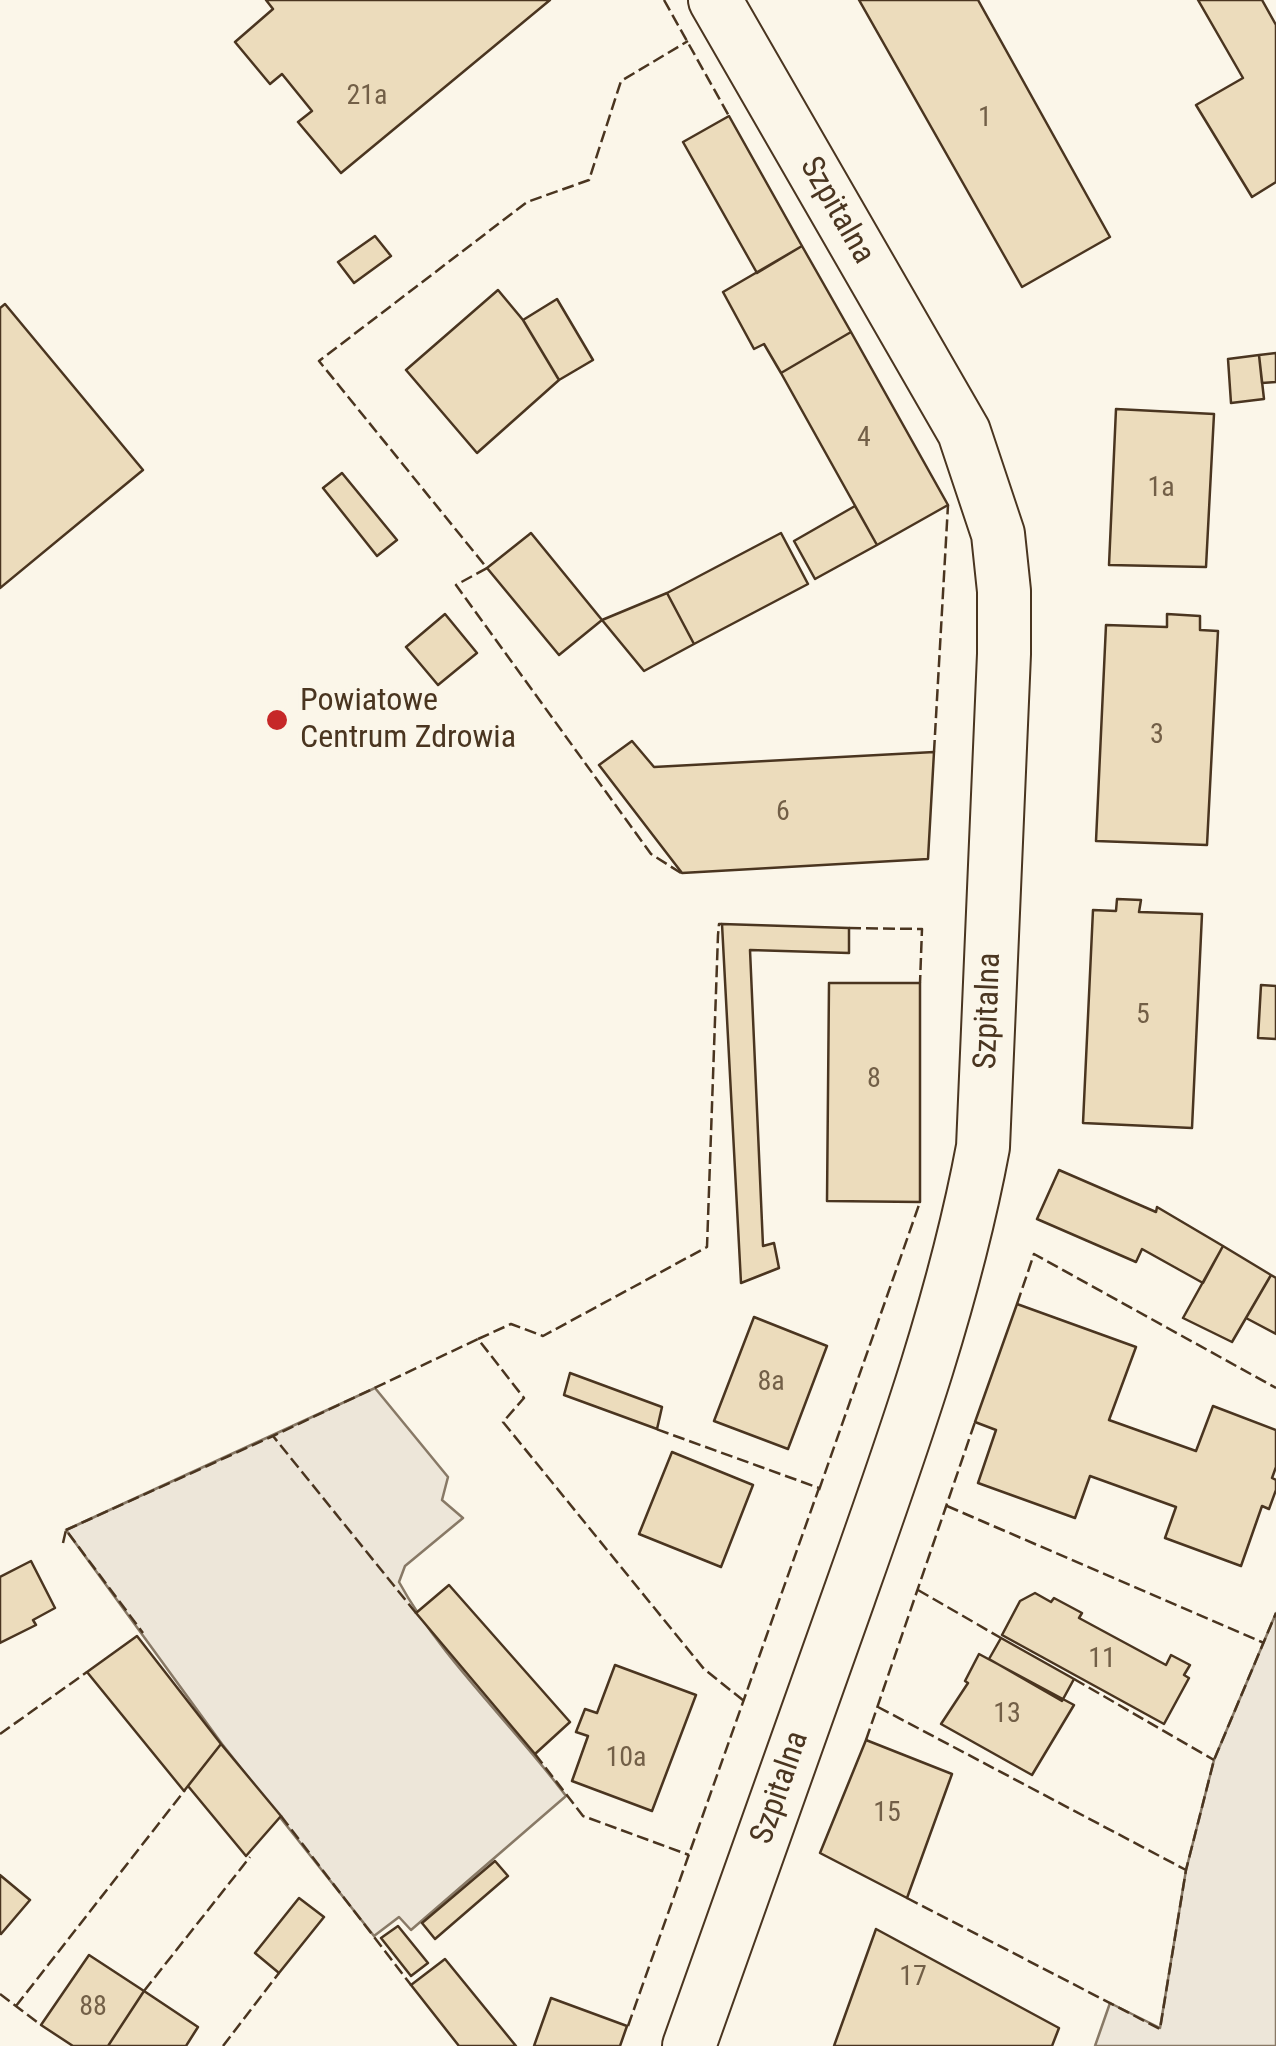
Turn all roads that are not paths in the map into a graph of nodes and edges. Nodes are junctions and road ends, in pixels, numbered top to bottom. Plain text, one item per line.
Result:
1 (715, 0) edge
2 (689, 2046) edge

1 - 2 street, Szpitalna

